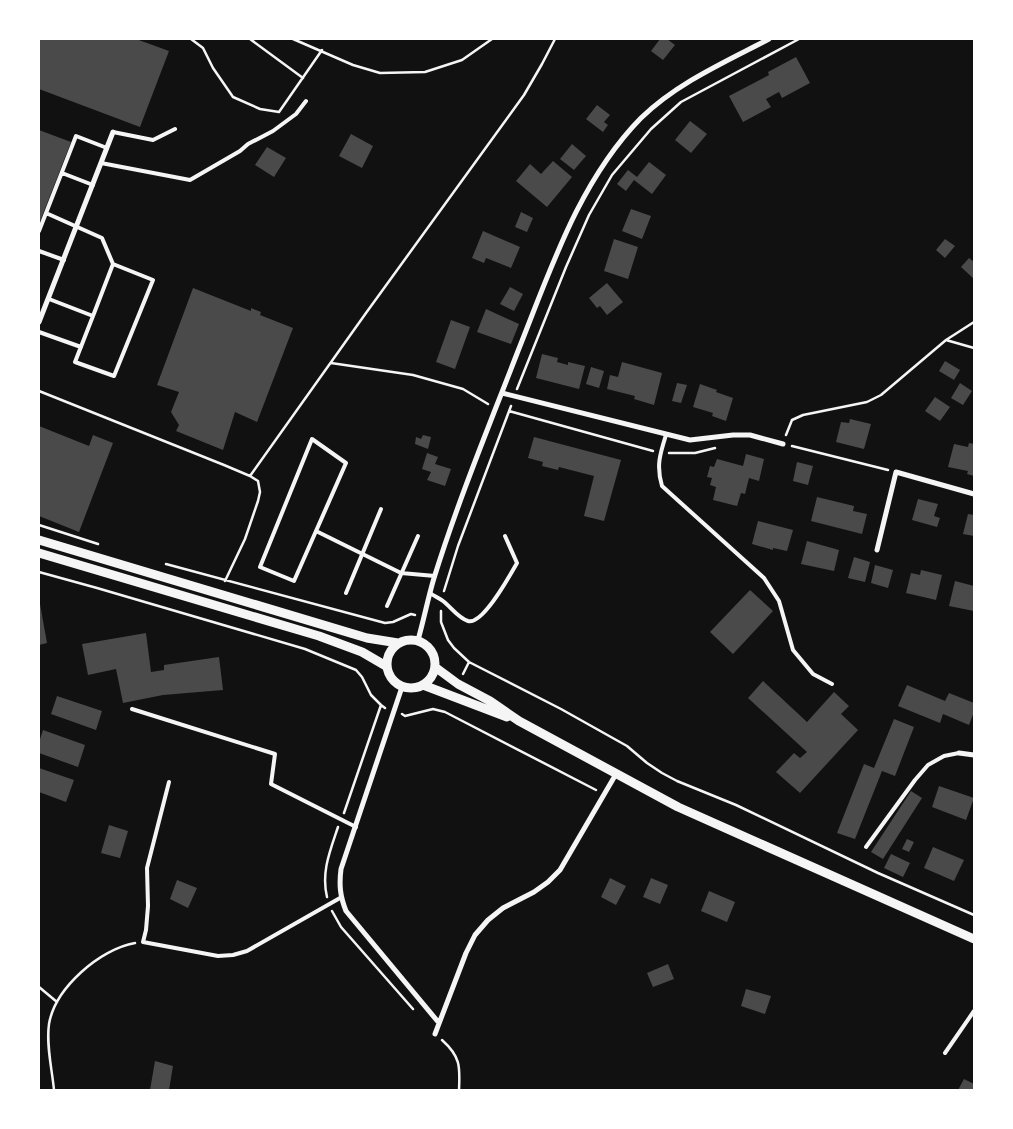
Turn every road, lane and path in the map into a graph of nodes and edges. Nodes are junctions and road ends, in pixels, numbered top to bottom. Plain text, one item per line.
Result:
1 (191, 39) edge
2 (250, 39) edge
3 (293, 39) edge
4 (492, 39) edge
5 (555, 39) edge
6 (769, 39) edge
7 (799, 39) edge
8 (322, 50) junction
9 (303, 78) junction
10 (306, 101) dead end
11 (175, 129) dead end
12 (113, 132) joint
13 (107, 148) junction
14 (101, 163) junction
15 (62, 173) junction
16 (93, 185) junction
17 (46, 214) junction
18 (76, 227) junction
19 (39, 231) edge
20 (39, 251) edge
21 (64, 260) junction
22 (113, 264) junction
23 (49, 298) junction
24 (42, 307) edge
25 (93, 316) junction
26 (39, 322) edge
27 (974, 322) edge
28 (39, 332) edge
29 (946, 340) junction
30 (81, 347) junction
31 (974, 348) edge
32 (39, 391) edge
33 (502, 393) junction
34 (514, 396) junction
35 (666, 435) junction
36 (783, 444) joint
37 (250, 476) junction
38 (974, 494) edge
39 (381, 509) dead end
40 (39, 525) edge
41 (316, 531) junction
42 (418, 536) dead end
43 (504, 536) dead end
44 (39, 540) edge
45 (105, 546) dead end
46 (877, 550) dead end
47 (39, 553) edge
48 (362, 554) junction
49 (160, 563) dead end
50 (39, 572) edge
51 (401, 573) junction
52 (435, 576) junction
53 (225, 581) junction
54 (346, 593) dead end
55 (430, 593) junction
56 (441, 599) junction
57 (387, 606) dead end
58 (411, 614) dead end
59 (418, 640) junction
60 (398, 643) junction
61 (386, 666) junction
62 (435, 667) junction
63 (832, 684) dead end
64 (422, 685) junction
65 (402, 687) junction
66 (381, 705) junction
67 (132, 709) dead end
68 (395, 712) junction
69 (519, 721) junction
70 (959, 753) joint
71 (974, 755) edge
72 (616, 774) junction
73 (169, 782) dead end
74 (604, 794) junction
75 (341, 820) junction
76 (356, 827) junction
77 (866, 847) dead end
78 (340, 898) junction
79 (329, 906) junction
80 (974, 916) edge
81 (974, 939) edge
82 (143, 942) junction
83 (39, 987) edge
84 (57, 1002) junction
85 (974, 1011) edge
86 (416, 1012) dead end
87 (438, 1023) junction
88 (435, 1034) joint
89 (945, 1053) dead end
90 (54, 1090) edge
91 (459, 1090) edge

1 - 9 path
2 - 9 path
3 - 8 path
4 - 8 path
5 - 37 path
6 - 33 street
7 - 34 path
8 - 9 path
10 - 14 lane
11 - 12 lane
12 - 13 street
13 - 14 street
13 - 15 lane
14 - 16 street
15 - 16 lane
15 - 17 lane
16 - 18 street
17 - 18 lane
17 - 19 lane
18 - 21 street
18 - 22 lane
20 - 21 lane
21 - 23 street
22 - 25 lane
22 - 30 lane
23 - 24 street
23 - 25 lane
24 - 26 street
25 - 30 lane
27 - 29 path
28 - 30 lane
29 - 31 path
29 - 36 path
32 - 37 path
33 - 34 street
33 - 52 street
34 - 35 street
34 - 56 path
35 - 36 street
35 - 63 lane
37 - 53 path
38 - 46 street
39 - 48 lane
40 - 45 path
41 - 41 lane
41 - 48 lane
42 - 51 lane
43 - 56 lane
44 - 60 street
47 - 61 street
48 - 51 lane
48 - 54 lane
49 - 53 path
50 - 66 path
51 - 52 lane
51 - 57 lane
52 - 55 street
53 - 58 path
55 - 56 lane
55 - 59 street
56 - 80 path
59 - 60 street
59 - 62 street
60 - 61 street
61 - 65 street
62 - 64 street
62 - 69 street
64 - 65 street
64 - 69 street
65 - 68 street
66 - 68 path
66 - 75 path
67 - 75 lane
68 - 74 path
68 - 76 street
69 - 72 street
70 - 71 street
70 - 77 lane
72 - 74 street
72 - 81 street
73 - 82 lane
74 - 87 street
75 - 76 lane
75 - 79 path
76 - 78 street
78 - 79 lane
78 - 87 street
79 - 82 lane
79 - 86 path
82 - 84 path
83 - 84 path
84 - 90 path
85 - 89 lane
87 - 88 street
88 - 91 path

